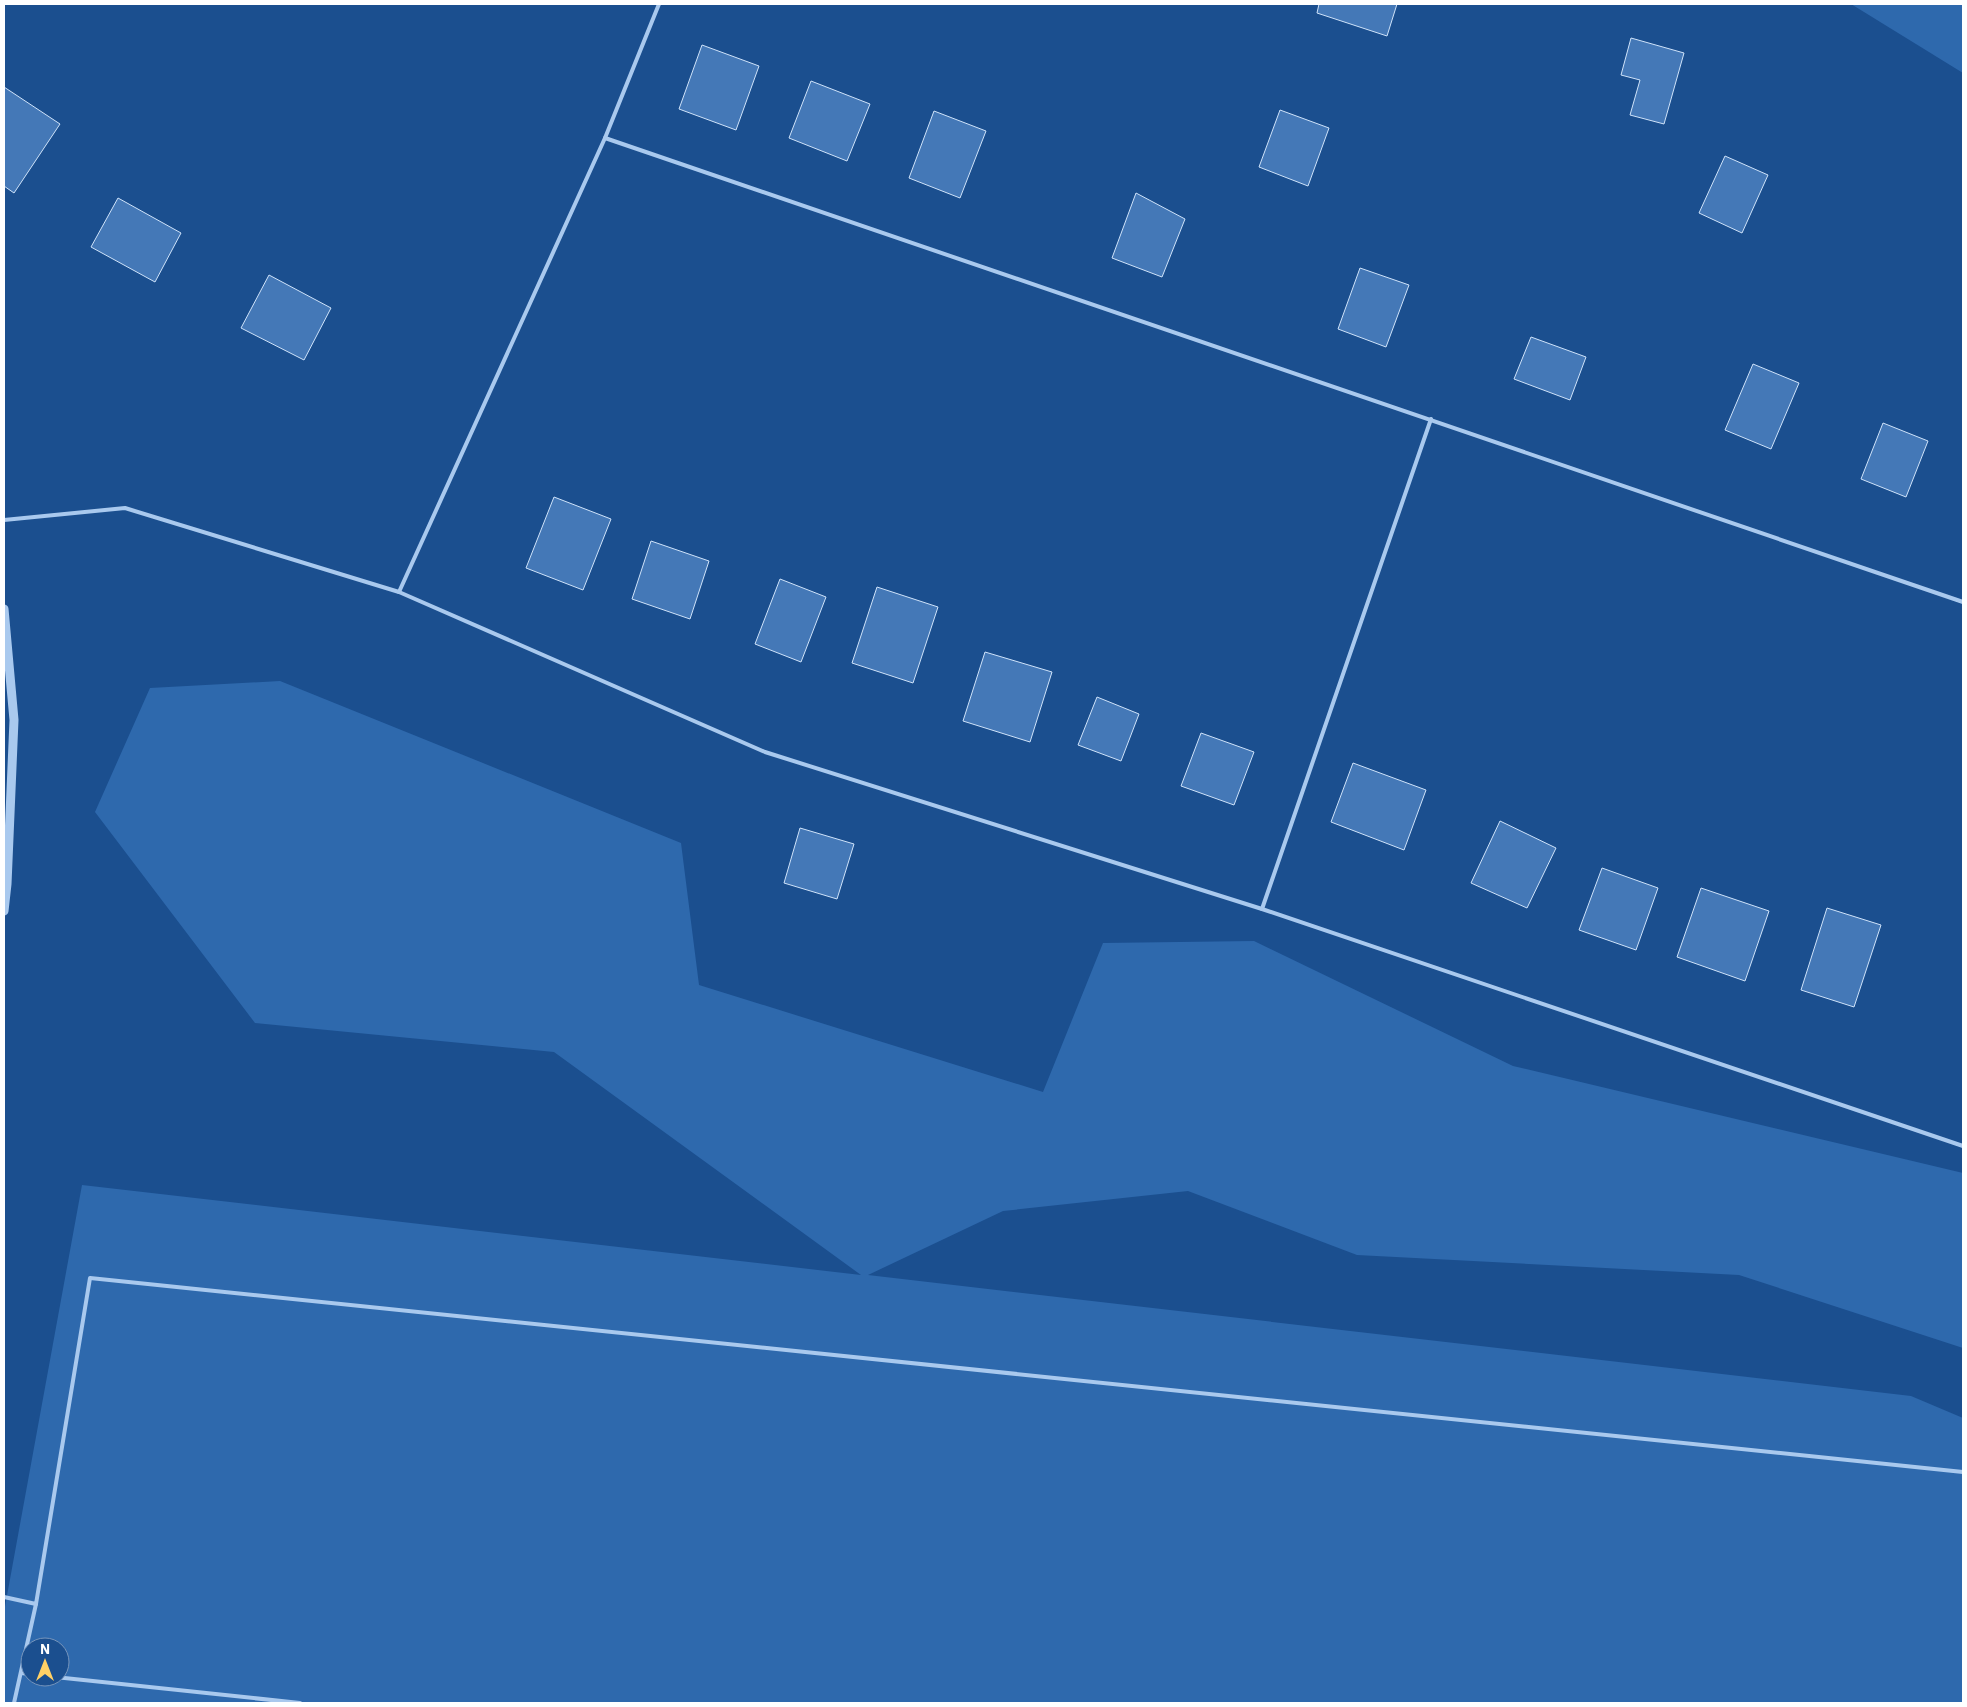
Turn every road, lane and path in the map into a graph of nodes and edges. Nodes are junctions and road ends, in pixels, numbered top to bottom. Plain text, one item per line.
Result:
1 (659, 4) edge
2 (605, 138) junction
3 (1431, 419) junction
4 (4, 520) edge
5 (398, 592) junction
6 (1963, 602) edge
7 (4, 609) edge
8 (1262, 909) junction
9 (4, 911) edge
10 (1963, 1146) edge
11 (1963, 1472) edge
12 (4, 1597) edge
13 (36, 1604) junction
14 (29, 1637) edge
15 (20, 1677) edge
16 (70, 1679) edge
17 (14, 1703) edge
18 (300, 1703) edge

1 - 2 lane
2 - 3 lane
2 - 5 lane
3 - 6 lane
3 - 8 lane
4 - 5 lane
5 - 8 lane
7 - 9 street
8 - 10 lane
11 - 13 lane
12 - 13 lane
13 - 14 lane
15 - 17 lane
16 - 18 lane

